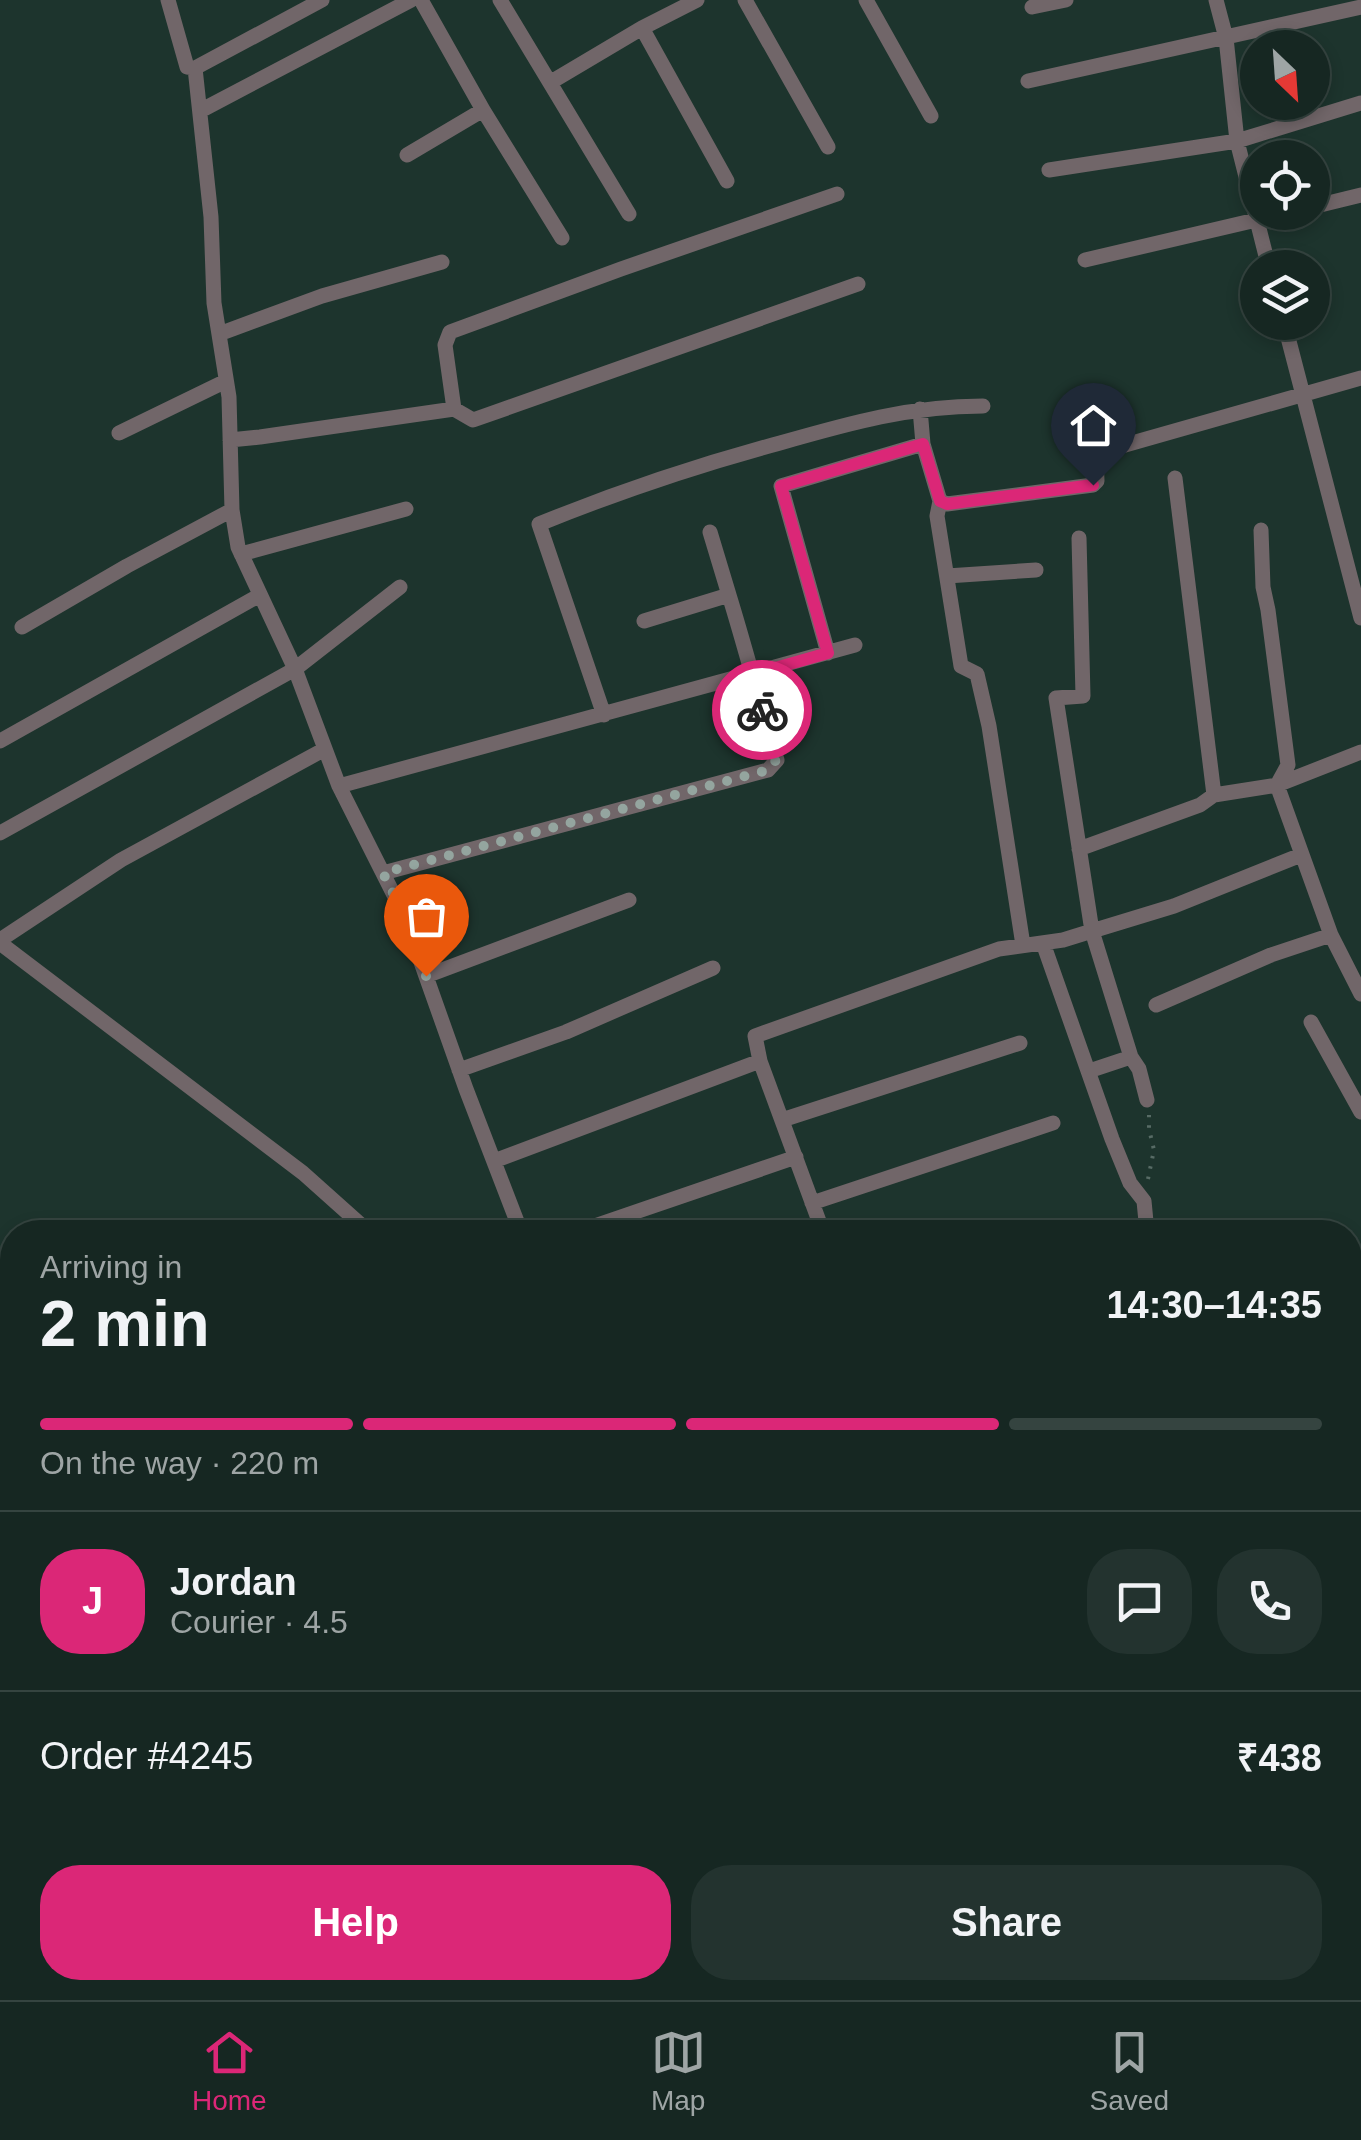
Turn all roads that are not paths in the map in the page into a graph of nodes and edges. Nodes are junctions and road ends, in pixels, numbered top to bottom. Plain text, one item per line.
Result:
1 (168, 0) edge
2 (322, 0) edge
3 (411, 0) edge
4 (421, 0) edge
5 (500, 0) edge
6 (698, 0) edge
7 (745, 0) edge
8 (866, 0) edge
9 (1066, 0) edge
10 (1216, 0) edge
11 (1361, 6) edge
12 (1032, 7) dead end
13 (642, 28) junction
14 (1226, 38) junction
15 (196, 68) junction
16 (1028, 81) dead end
17 (551, 82) junction
18 (1361, 103) edge
19 (200, 110) junction
20 (484, 110) junction
21 (932, 116) dead end
22 (1237, 142) junction
23 (828, 146) dead end
24 (1240, 154) edge
25 (407, 155) dead end
26 (1049, 170) dead end
27 (727, 182) dead end
28 (838, 194) dead end
29 (1361, 195) edge
30 (1330, 203) edge
31 (629, 214) dead end
32 (1240, 224) edge
33 (562, 238) dead end
34 (1085, 260) dead end
35 (442, 262) dead end
36 (858, 284) dead end
37 (219, 334) junction
38 (1289, 340) edge
39 (1361, 378) edge
40 (226, 380) junction
41 (1302, 393) junction
42 (984, 406) dead end
43 (454, 409) junction
44 (920, 409) junction
45 (118, 432) dead end
46 (230, 440) junction
47 (923, 444) junction
48 (1175, 478) dead end
49 (940, 501) junction
50 (406, 509) dead end
51 (232, 510) junction
52 (1261, 530) dead end
53 (710, 532) dead end
54 (1079, 538) dead end
55 (241, 554) junction
56 (1036, 570) dead end
57 (947, 576) junction
58 (400, 587) dead end
59 (260, 595) junction
60 (729, 596) junction
61 (1361, 618) edge
62 (644, 620) dead end
63 (22, 626) dead end
64 (855, 645) dead end
65 (828, 653) junction
66 (296, 669) junction
67 (754, 674) junction
68 (604, 714) junction
69 (0, 741) edge
70 (325, 749) junction
71 (1361, 752) edge
72 (1278, 785) junction
73 (339, 786) junction
74 (1214, 795) junction
75 (0, 833) edge
76 (1079, 848) junction
77 (1301, 855) junction
78 (383, 873) junction
79 (629, 900) dead end
80 (1092, 932) junction
81 (1331, 935) junction
82 (0, 942) edge
83 (1043, 943) junction
84 (1023, 945) junction
85 (713, 968) dead end
86 (426, 976) junction
87 (1361, 994) edge
88 (1156, 1005) dead end
89 (1311, 1022) dead end
90 (1020, 1043) dead end
91 (1131, 1058) junction
92 (760, 1060) junction
93 (459, 1070) junction
94 (1089, 1071) junction
95 (1147, 1100) road end
96 (1361, 1112) edge
97 (782, 1120) junction
98 (1053, 1123) dead end
99 (796, 1157) junction
100 (494, 1161) junction
101 (812, 1203) junction
102 (355, 1220) edge
103 (516, 1220) edge
104 (612, 1220) edge
105 (818, 1220) edge
106 (1145, 1220) edge

1 - 15 street
2 - 15 street
3 - 19 street
4 - 20 street
5 - 17 street
6 - 13 street
7 - 23 street
8 - 21 street
9 - 12 street
10 - 14 street
11 - 14 street
13 - 17 street
13 - 27 street
14 - 16 street
14 - 22 street
15 - 19 street
17 - 31 street
18 - 22 street
19 - 37 street
20 - 25 street
20 - 33 street
22 - 24 street
22 - 26 street
28 - 43 street
29 - 30 street
32 - 34 street
35 - 37 street
36 - 43 street
37 - 40 street
38 - 41 street
39 - 41 street
40 - 45 street
40 - 46 street
41 - 49 street
41 - 61 street
42 - 44 street
43 - 46 street
44 - 47 street
44 - 68 street
46 - 51 street
47 - 49 street
47 - 65 street
48 - 74 street
49 - 57 street
50 - 55 street
51 - 55 street
51 - 63 street
52 - 72 street
53 - 60 street
54 - 76 street
55 - 59 street
56 - 57 street
57 - 84 street
58 - 66 street
59 - 66 street
59 - 69 street
60 - 62 street
60 - 67 street
64 - 65 street
65 - 67 street
66 - 70 street
66 - 75 street
67 - 68 street
67 - 78 street
68 - 73 street
70 - 73 street
70 - 82 street
71 - 72 street
72 - 74 street
72 - 77 street
73 - 78 street
74 - 76 street
76 - 80 street
77 - 80 street
77 - 81 street
78 - 86 street
79 - 86 street
80 - 83 street
80 - 91 street
81 - 87 street
81 - 88 street
82 - 102 street
83 - 84 street
83 - 94 street
84 - 92 street
85 - 93 street
86 - 93 street
89 - 96 street
90 - 97 street
91 - 94 street
91 - 95 street
92 - 97 street
92 - 100 street
93 - 100 street
94 - 106 street
97 - 99 street
98 - 101 street
99 - 101 street
99 - 104 street
100 - 103 street
101 - 105 street

